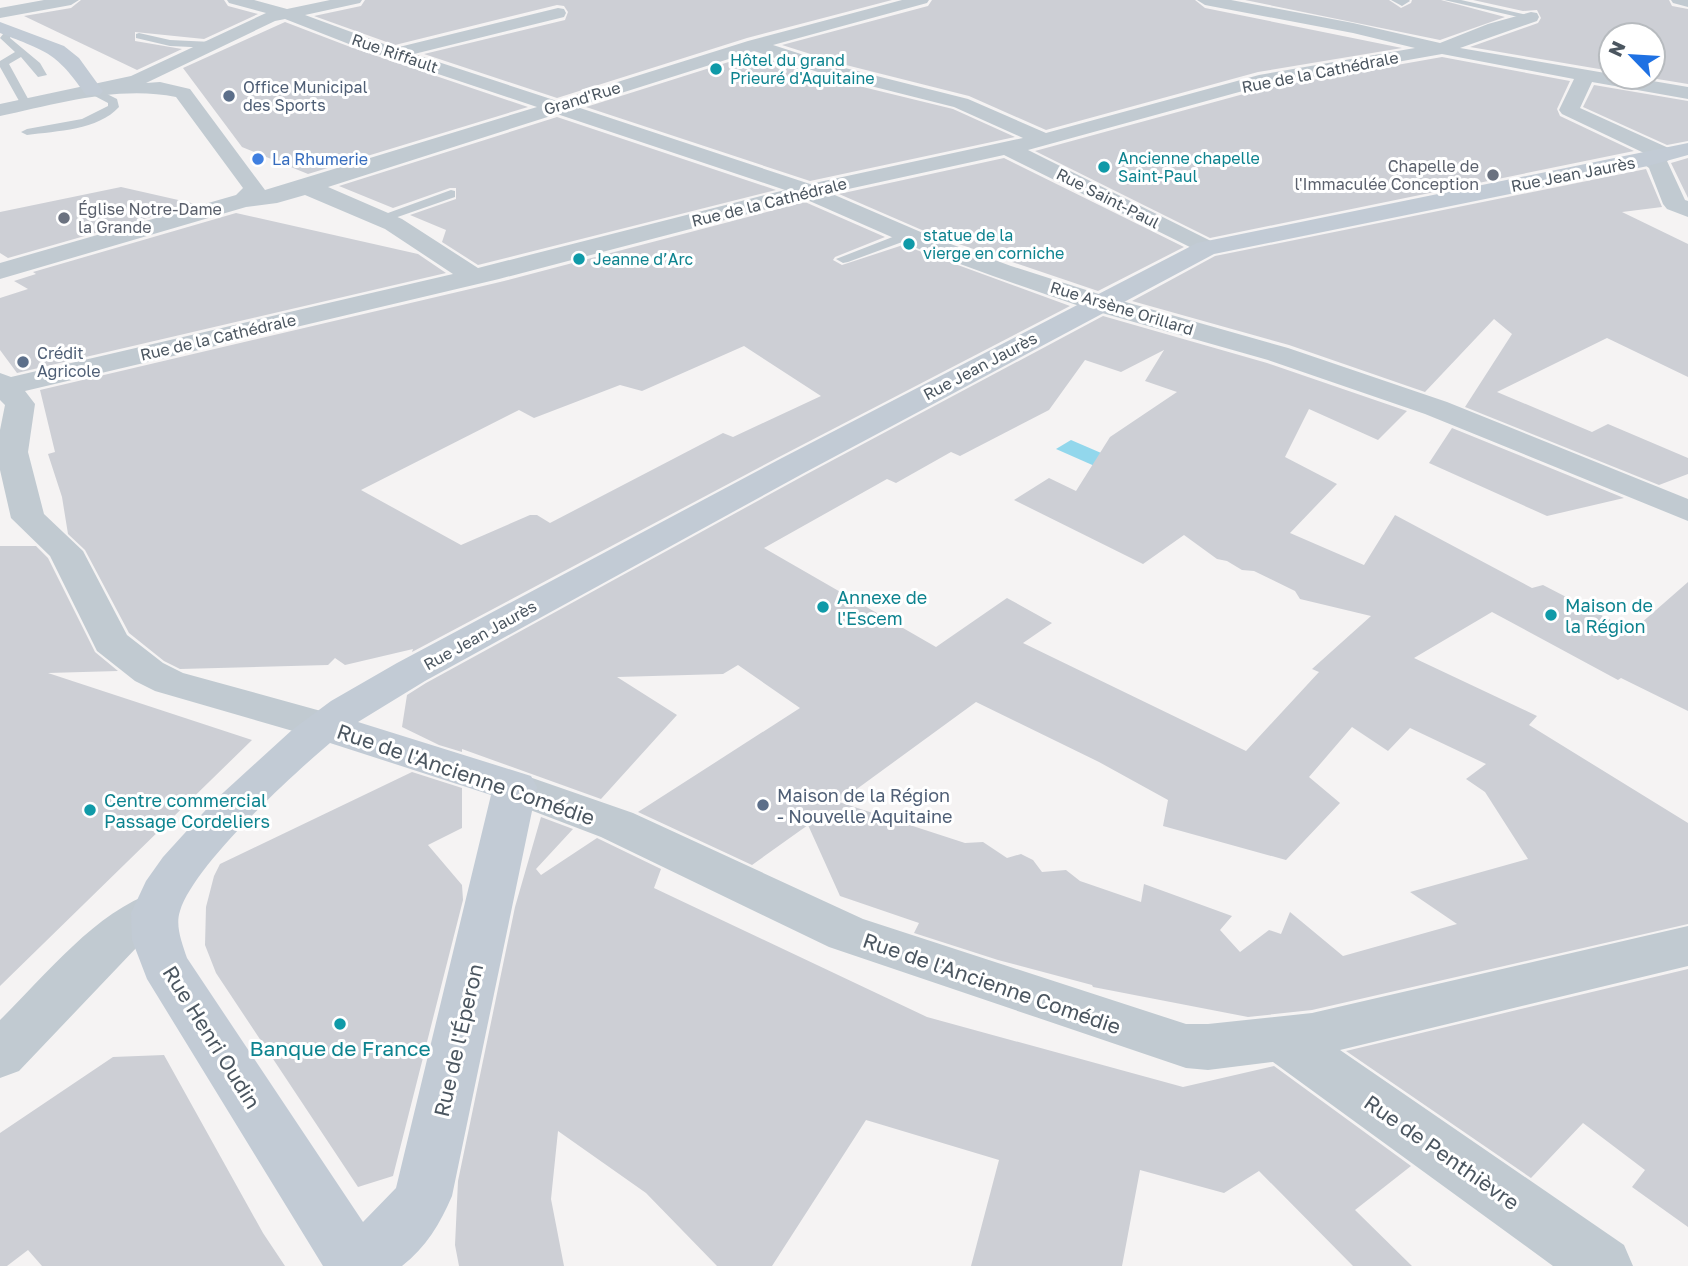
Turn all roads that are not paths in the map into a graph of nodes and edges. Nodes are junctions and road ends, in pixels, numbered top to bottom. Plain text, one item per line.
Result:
1 (71, 0) edge
2 (235, 0) edge
3 (354, 0) edge
4 (921, 0) edge
5 (1448, 0) edge
6 (1679, 0) edge
7 (1213, 1) edge
8 (1688, 2) edge
9 (0, 13) edge
10 (285, 13) junction
11 (558, 13) dead end
12 (1531, 17) joint
13 (5, 29) edge
14 (139, 36) dead end
15 (45, 44) junction
16 (212, 45) junction
17 (754, 45) junction
18 (1442, 49) junction
19 (22, 52) junction
20 (395, 53) junction
21 (49, 63) dead end
22 (4, 72) edge
23 (42, 75) dead end
24 (1585, 76) junction
25 (93, 91) junction
26 (1688, 93) edge
27 (27, 106) junction
28 (555, 106) junction
29 (0, 110) edge
30 (27, 132) dead end
31 (1044, 140) junction
32 (1009, 149) junction
33 (1667, 154) edge
34 (305, 187) junction
35 (802, 193) junction
36 (452, 194) dead end
37 (244, 200) junction
38 (1688, 210) edge
39 (384, 216) junction
40 (908, 235) junction
41 (1206, 248) junction
42 (843, 259) dead end
43 (0, 271) edge
44 (473, 277) junction
45 (1098, 303) junction
46 (6, 399) edge
47 (1688, 511) edge
48 (14, 533) edge
49 (324, 726) junction
50 (515, 787) junction
51 (155, 911) junction
52 (1688, 947) edge
53 (1281, 1038) junction
54 (0, 1055) edge
55 (357, 1265) edge
56 (1603, 1266) edge

1 - 9 street
2 - 10 street, Rue Riffault
3 - 10 street
4 - 17 street, Grand'Rue
5 - 12 lane
6 - 8 street
7 - 18 street
10 - 16 street
10 - 20 street, Rue Riffault
11 - 20 street
12 - 18 street, Rue de la Cathédrale
13 - 15 street
13 - 19 lane
14 - 16 lane
15 - 21 lane
15 - 25 street
16 - 25 street
17 - 28 street, Grand'Rue
17 - 31 street
18 - 24 street
18 - 31 street, Rue de la Cathédrale
19 - 22 lane
19 - 23 lane
20 - 28 street, Rue Riffault
22 - 27 lane
24 - 26 street
24 - 33 street
25 - 27 street
25 - 30 lane
25 - 37 street
27 - 29 street
28 - 34 street, Grand'Rue
28 - 35 street, Rue Arsène Orillard
31 - 32 street, Rue de la Cathédrale
32 - 35 street, Rue de la Cathédrale
32 - 41 street, Rue Saint-Paul
33 - 38 street
33 - 41 street, Rue Jean Jaurès
34 - 37 street, Grand'Rue
34 - 39 street
35 - 40 street, Rue Arsène Orillard
35 - 44 street, Rue de la Cathédrale
36 - 39 lane
37 - 43 street, Grand'Rue
39 - 44 street
40 - 42 lane
40 - 45 street, Rue Arsène Orillard
41 - 45 street, Rue Jean Jaurès
44 - 46 street, Rue de la Cathédrale
45 - 47 street, Rue Arsène Orillard
45 - 49 street, Rue Jean Jaurès
46 - 48 street
48 - 49 street
49 - 50 street, Rue de l'Ancienne Comédie
49 - 51 street
50 - 53 street, Rue de l'Ancienne Comédie
50 - 55 street, Rue de l'Éperon
51 - 54 street
51 - 55 street, Rue Henri Oudin
52 - 53 street, Rue de l'Ancienne Comédie
53 - 56 street, Rue de Penthièvre

